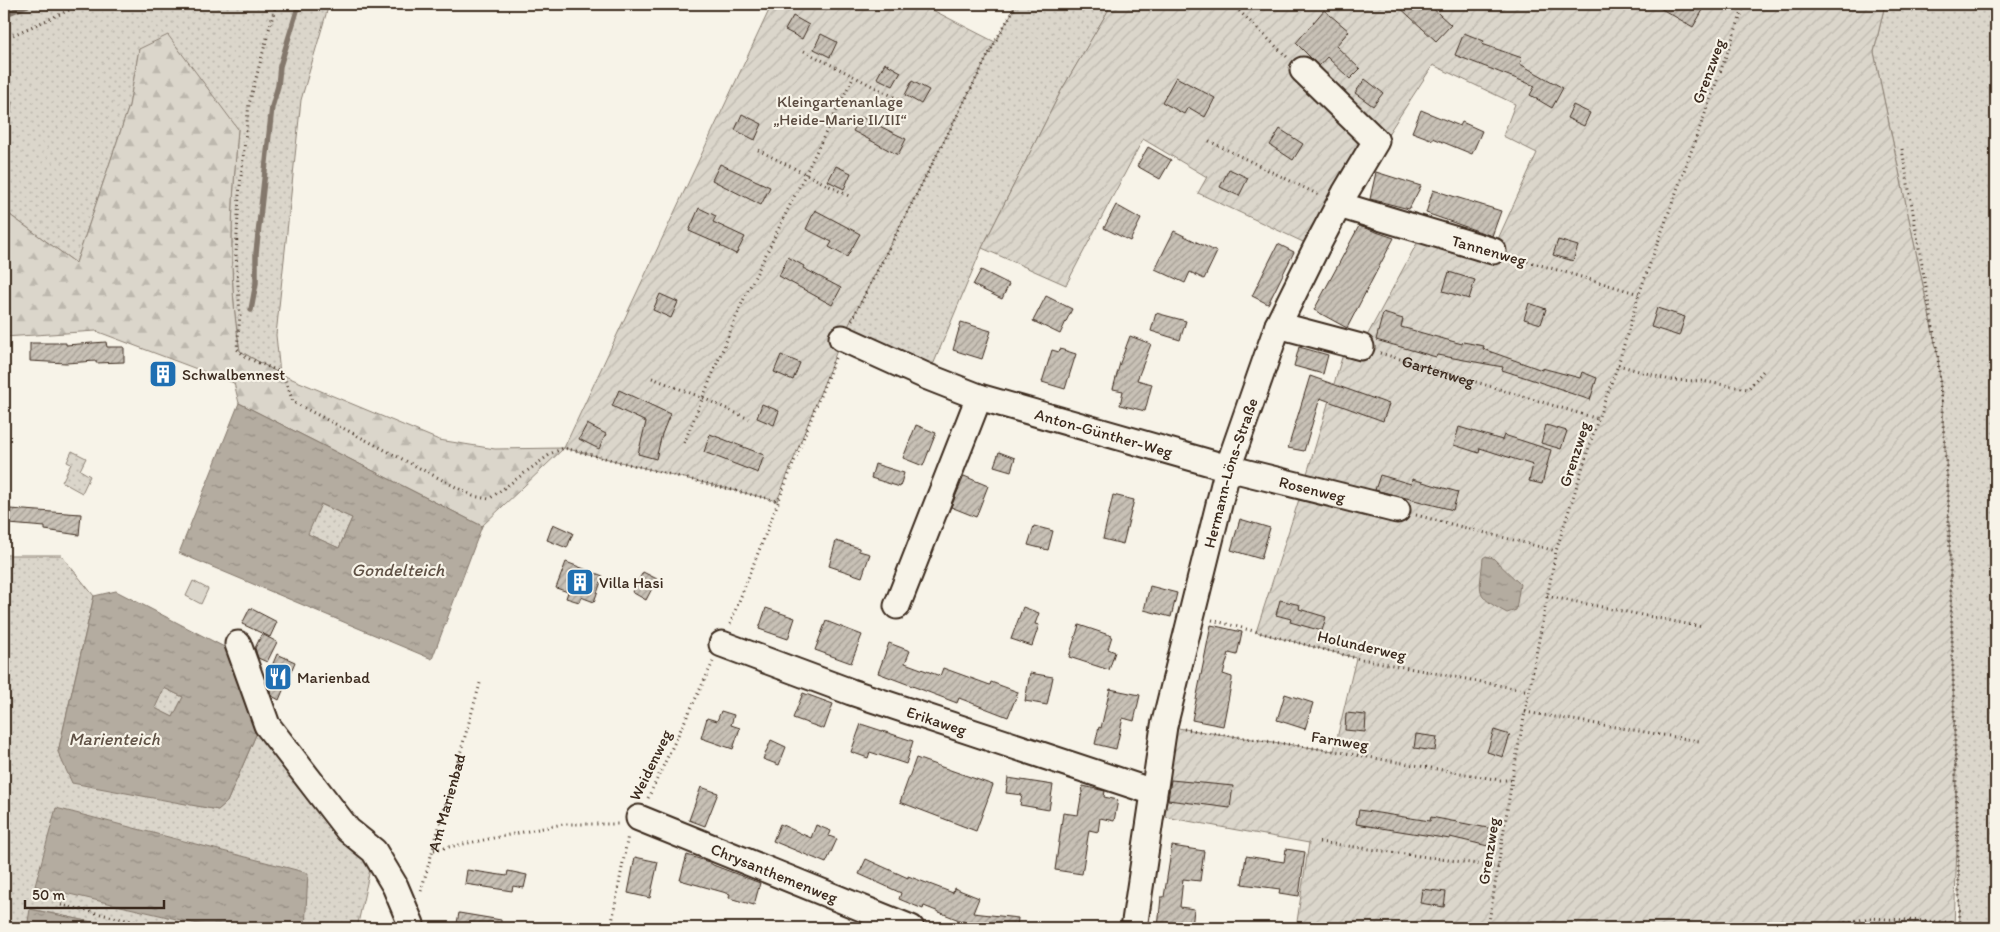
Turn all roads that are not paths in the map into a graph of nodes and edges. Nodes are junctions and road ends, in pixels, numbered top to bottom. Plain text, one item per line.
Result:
1 (1303, 70) road end
2 (1339, 205) junction
3 (1493, 251) road end
4 (1278, 325) junction
5 (842, 338) road end
6 (1360, 348) road end
7 (979, 397) junction
8 (1228, 468) junction
9 (1397, 510) road end
10 (897, 606) dead end
11 (238, 644) dead end
12 (722, 644) road end
13 (1154, 792) junction
14 (634, 821) road end
15 (411, 926) edge
16 (911, 928) edge
17 (1134, 928) edge

1 - 2 street, Hermann-Löns-Straße
2 - 3 street, Tannenweg
2 - 4 street, Hermann-Löns-Straße
4 - 6 street
4 - 8 street, Hermann-Löns-Straße
5 - 7 street, Anton-Günther-Weg
7 - 8 street, Anton-Günther-Weg
7 - 10 street
8 - 9 street, Rosenweg
8 - 13 street, Hermann-Löns-Straße
11 - 15 street
12 - 13 street, Erikaweg
13 - 17 street, Hermann-Löns-Straße
14 - 16 street, Chrysanthemenweg

